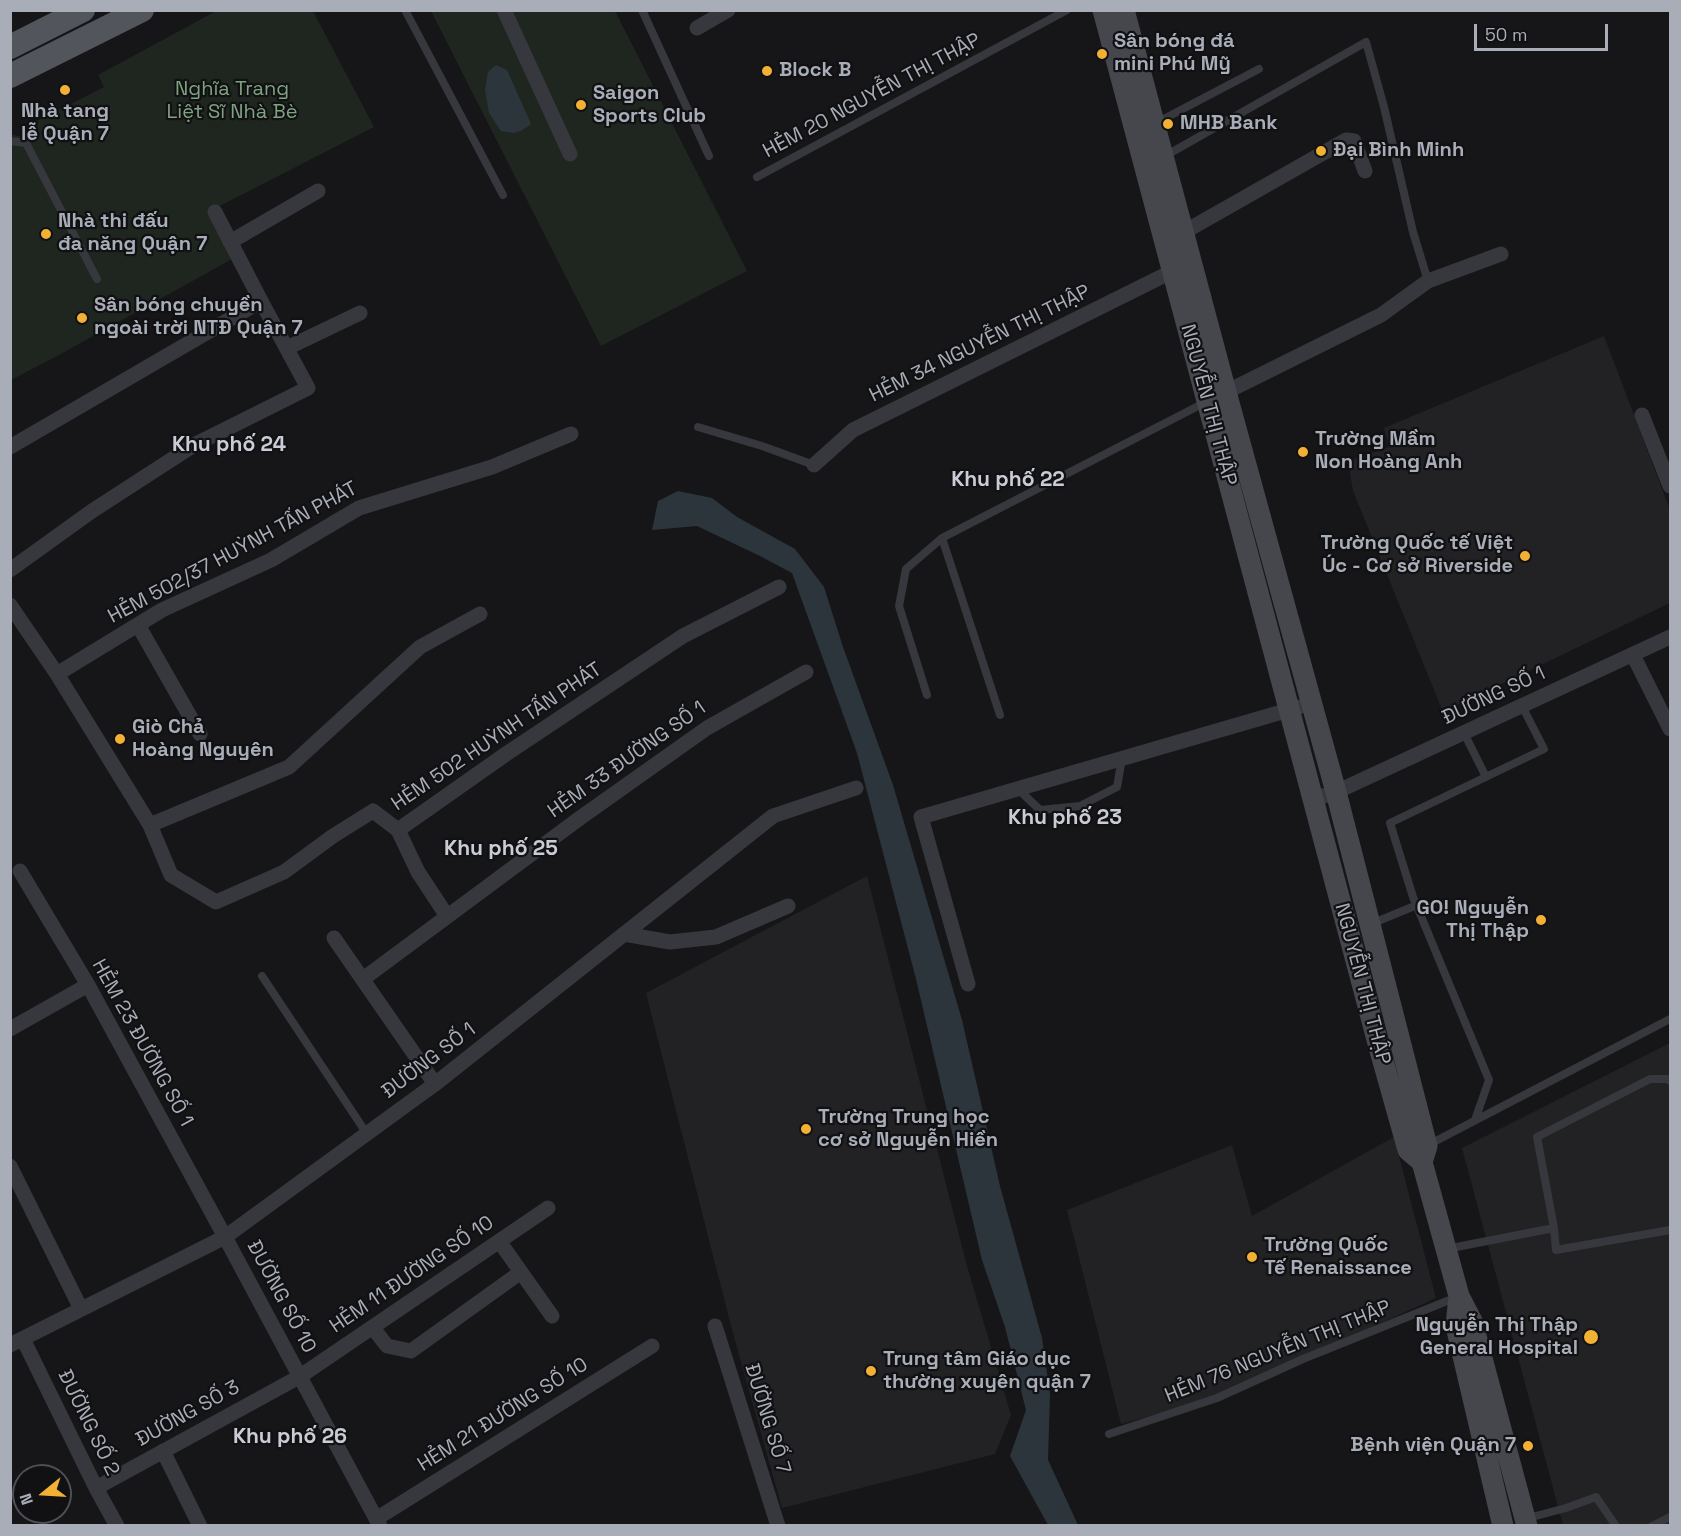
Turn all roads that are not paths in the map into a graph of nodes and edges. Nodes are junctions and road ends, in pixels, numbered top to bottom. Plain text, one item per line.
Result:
1 (142, 10) edge
2 (405, 10) edge
3 (504, 10) edge
4 (642, 10) edge
5 (728, 10) edge
6 (1067, 10) edge
7 (1103, 10) edge
8 (1124, 10) edge
9 (80, 11) edge
10 (697, 28) dead end
11 (10, 47) edge
12 (1259, 69) dead end
13 (10, 76) edge
14 (1155, 124) junction
15 (10, 141) edge
16 (570, 154) dead end
17 (709, 156) dead end
18 (1164, 157) junction
19 (1365, 171) dead end
20 (757, 177) dead end
21 (318, 190) dead end
22 (503, 195) dead end
23 (215, 212) dead end
24 (1184, 232) junction
25 (230, 242) junction
26 (1501, 254) dead end
27 (1173, 271) junction
28 (97, 279) dead end
29 (1428, 281) junction
30 (261, 301) junction
31 (360, 313) dead end
32 (287, 348) junction
33 (1217, 397) junction
34 (1642, 415) dead end
35 (698, 427) dead end
36 (571, 434) dead end
37 (10, 447) edge
38 (814, 465) joint
39 (1671, 486) edge
40 (942, 538) junction
41 (10, 570) edge
42 (779, 588) dead end
43 (10, 605) edge
44 (480, 614) dead end
45 (138, 625) junction
46 (1671, 637) edge
47 (1633, 655) junction
48 (806, 672) dead end
49 (57, 674) junction
50 (927, 694) dead end
51 (1311, 704) junction
52 (1522, 706) junction
53 (1290, 710) junction
54 (1000, 715) dead end
55 (1671, 729) edge
56 (1464, 733) junction
57 (200, 735) dead end
58 (1122, 758) junction
59 (1486, 777) junction
60 (856, 788) dead end
61 (1017, 788) junction
62 (1336, 792) junction
63 (1314, 799) junction
64 (150, 825) junction
65 (398, 830) junction
66 (20, 871) dead end
67 (788, 906) dead end
68 (1416, 906) junction
69 (447, 916) junction
70 (1370, 924) junction
71 (624, 934) junction
72 (334, 938) dead end
73 (262, 976) dead end
74 (363, 979) junction
75 (968, 984) dead end
76 (88, 985) junction
77 (1671, 1019) edge
78 (10, 1029) edge
79 (1671, 1081) edge
80 (435, 1084) junction
81 (1475, 1120) junction
82 (368, 1134) junction
83 (1424, 1154) junction
84 (10, 1166) edge
85 (548, 1208) dead end
86 (1554, 1228) junction
87 (1671, 1230) edge
88 (225, 1237) junction
89 (500, 1241) junction
90 (1446, 1249) junction
91 (521, 1272) junction
92 (1459, 1296) junction
93 (81, 1309) junction
94 (552, 1316) dead end
95 (716, 1326) dead end
96 (373, 1328) junction
97 (17, 1342) edge
98 (652, 1346) dead end
99 (299, 1377) junction
100 (1108, 1434) dead end
101 (163, 1451) junction
102 (96, 1488) junction
103 (1671, 1517) edge
104 (378, 1522) edge
105 (1526, 1522) edge
106 (117, 1526) edge
107 (200, 1526) edge
108 (778, 1526) edge
109 (1503, 1526) edge
110 (1616, 1526) edge
111 (1652, 1526) edge

1 - 13 main road
2 - 22 lane
3 - 16 street
4 - 17 lane
5 - 10 street
6 - 20 lane, HẺM 20 NGUYỄN THỊ THẬP
7 - 27 main road, NGUYỄN THỊ THẬP
8 - 14 main road, NGUYỄN THỊ THẬP
9 - 11 main road
12 - 14 lane
14 - 18 main road, NGUYỄN THỊ THẬP
15 - 28 lane
18 - 24 main road, NGUYỄN THỊ THẬP
18 - 29 lane
19 - 24 street
21 - 25 street
23 - 25 street
24 - 33 main road, NGUYỄN THỊ THẬP
25 - 30 street
26 - 29 street
27 - 33 main road, NGUYỄN THỊ THẬP
27 - 38 street, HẺM 34 NGUYỄN THỊ THẬP
29 - 33 street
30 - 32 street
30 - 37 street
31 - 32 street
32 - 41 street
33 - 40 lane
33 - 51 main road, NGUYỄN THỊ THẬP
33 - 53 main road, NGUYỄN THỊ THẬP
34 - 39 street
35 - 38 lane
36 - 45 street, HẺM 502/37 HUỲNH TẤN PHÁT
40 - 50 lane
40 - 54 lane
42 - 65 street, HẺM 502 HUỲNH TẤN PHÁT
43 - 49 street, HẺM 502 HUỲNH TẤN PHÁT
44 - 64 street
45 - 49 street, HẺM 502/37 HUỲNH TẤN PHÁT
45 - 57 street
46 - 47 street, ĐƯỜNG SỐ 1
47 - 52 street, ĐƯỜNG SỐ 1
47 - 55 street
48 - 69 street, HẺM 33 ĐƯỜNG SỐ 1
49 - 64 street, HẺM 502 HUỲNH TẤN PHÁT
51 - 53 street
51 - 62 main road, NGUYỄN THỊ THẬP
52 - 56 street, ĐƯỜNG SỐ 1
52 - 59 lane
53 - 58 street
53 - 63 main road, NGUYỄN THỊ THẬP
56 - 59 lane
56 - 62 street, ĐƯỜNG SỐ 1
58 - 61 street
58 - 61 lane
59 - 68 lane
60 - 71 street, ĐƯỜNG SỐ 1
61 - 75 street
62 - 63 street
62 - 70 main road, NGUYỄN THỊ THẬP
63 - 83 main road, NGUYỄN THỊ THẬP
64 - 65 street, HẺM 502 HUỲNH TẤN PHÁT
65 - 69 street
66 - 76 street, HẺM 23 ĐƯỜNG SỐ 1
67 - 71 street
68 - 70 lane
68 - 81 lane
69 - 74 street, HẺM 33 ĐƯỜNG SỐ 1
70 - 83 main road, NGUYỄN THỊ THẬP
71 - 80 street, ĐƯỜNG SỐ 1
72 - 74 street
73 - 82 lane
74 - 80 street
76 - 78 street
76 - 88 street, HẺM 23 ĐƯỜNG SỐ 1
77 - 81 lane
79 - 86 lane
80 - 82 street, ĐƯỜNG SỐ 1
81 - 83 lane
82 - 88 street, ĐƯỜNG SỐ 1
83 - 90 main road, NGUYỄN THỊ THẬP
84 - 93 street
85 - 89 street, HẺM 11 ĐƯỜNG SỐ 10
86 - 87 lane
86 - 90 lane
88 - 93 street, ĐƯỜNG SỐ 1
88 - 99 street, ĐƯỜNG SỐ 10
89 - 91 street
89 - 96 street, HẺM 11 ĐƯỜNG SỐ 10
90 - 92 main road, NGUYỄN THỊ THẬP
91 - 94 street
91 - 96 street
92 - 100 lane, HẺM 76 NGUYỄN THỊ THẬP
92 - 105 main road, NGUYỄN THỊ THẬP
92 - 109 main road, NGUYỄN THỊ THẬP
93 - 97 street, ĐƯỜNG SỐ 1
95 - 108 street, ĐƯỜNG SỐ 7
96 - 99 street, HẺM 11 ĐƯỜNG SỐ 10
97 - 102 street, ĐƯỜNG SỐ 2
98 - 104 street, HẺM 21 ĐƯỜNG SỐ 10
99 - 101 street, ĐƯỜNG SỐ 3
99 - 104 street, ĐƯỜNG SỐ 10
101 - 102 street, ĐƯỜNG SỐ 3
101 - 107 street
102 - 106 street, ĐƯỜNG SỐ 2
103 - 111 lane
105 - 110 lane

